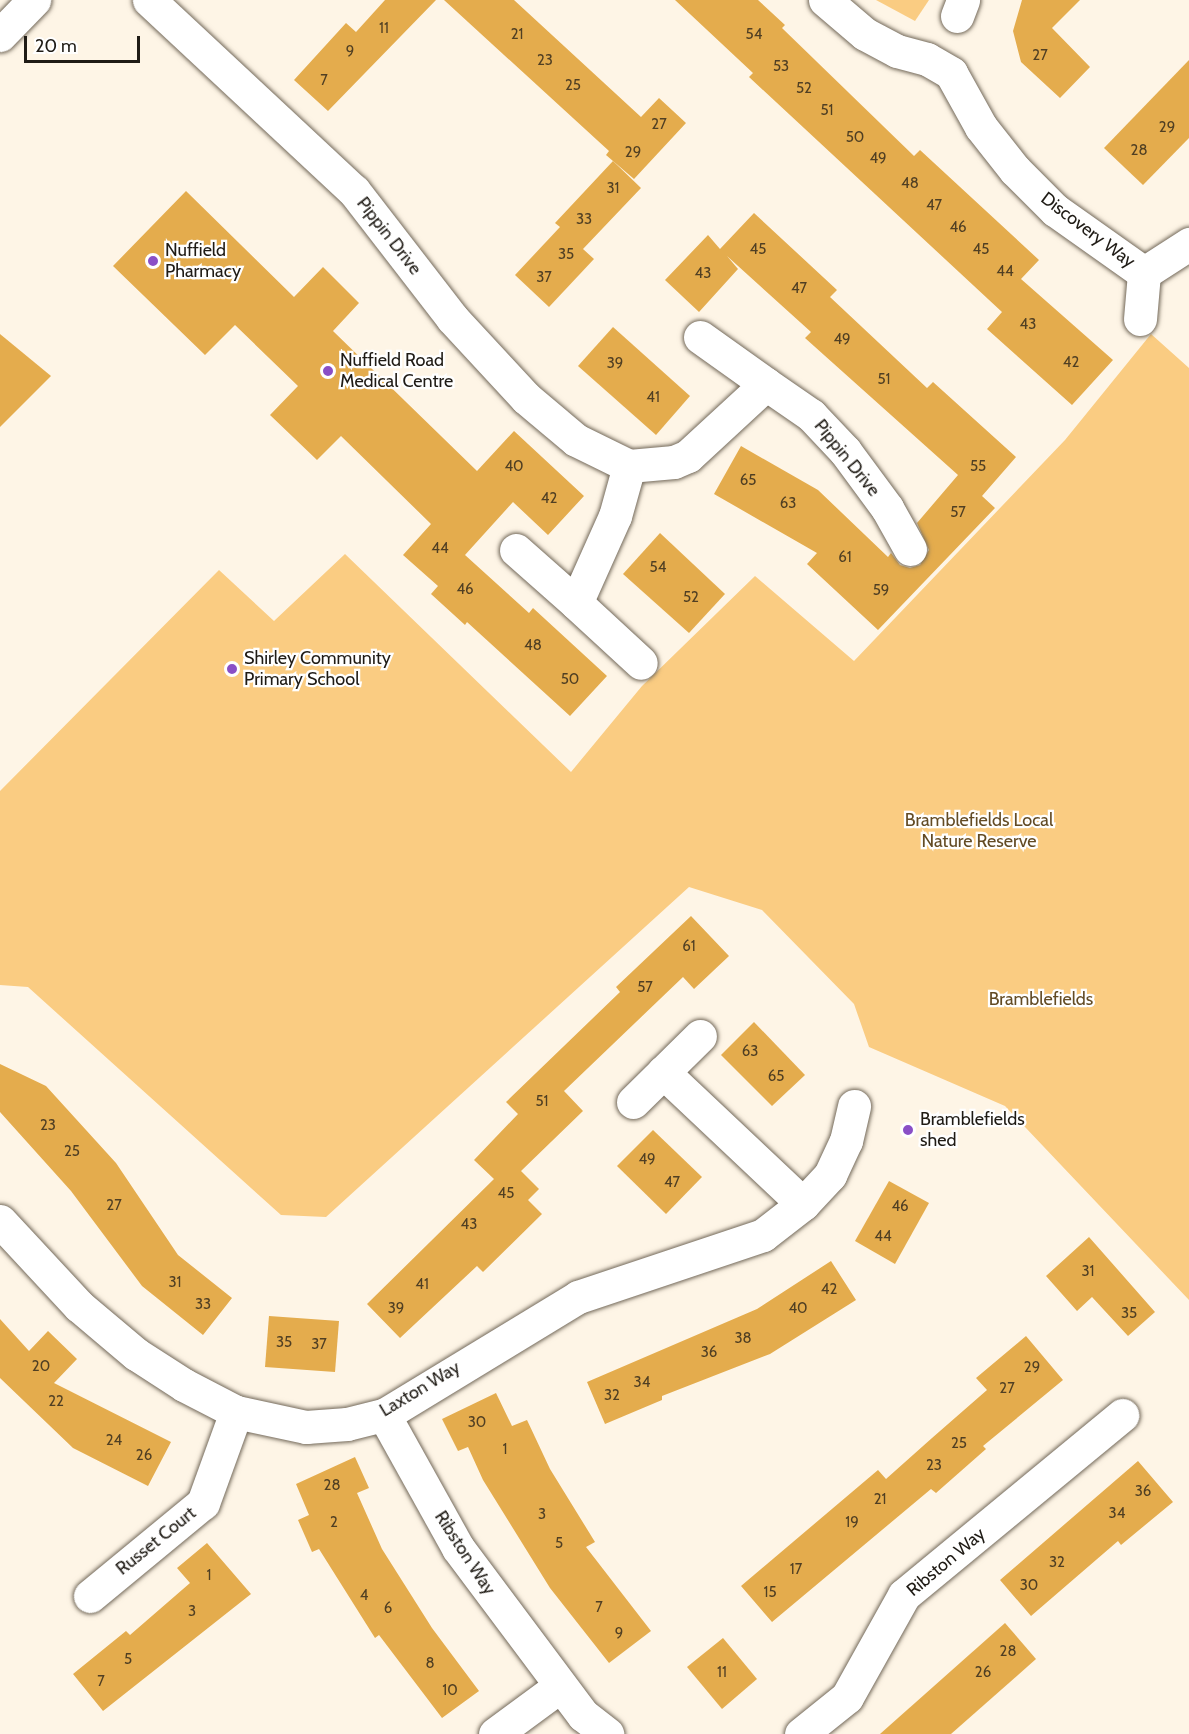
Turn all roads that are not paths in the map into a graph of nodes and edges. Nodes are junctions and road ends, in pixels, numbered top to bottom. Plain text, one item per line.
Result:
1 (34, 0) edge
2 (149, 0) edge
3 (825, 0) edge
4 (0, 35) edge
5 (1189, 244) edge
6 (1144, 273) junction
7 (1140, 319) dead end
8 (700, 337) dead end
9 (766, 384) junction
10 (629, 466) junction
11 (910, 549) dead end
12 (516, 550) dead end
13 (576, 603) junction
14 (641, 663) dead end
15 (700, 1036) dead end
16 (663, 1072) junction
17 (633, 1102) dead end
18 (854, 1106) dead end
19 (802, 1204) junction
20 (0, 1221) edge
21 (236, 1412) junction
22 (384, 1415) junction
23 (1122, 1415) dead end
24 (90, 1596) dead end
25 (560, 1686) junction
26 (495, 1734) edge
27 (607, 1734) edge
28 (801, 1734) edge

1 - 4 street
2 - 10 street, Pippin Drive
3 - 6 street, Discovery Way
5 - 6 street, Discovery Way
6 - 7 street, Discovery Way
8 - 9 street, Pippin Drive
9 - 10 street, Pippin Drive
9 - 11 street, Pippin Drive
10 - 13 street
12 - 13 street
13 - 14 street
15 - 16 street
16 - 17 street
16 - 19 street
18 - 19 street, Laxton Way
19 - 22 street, Laxton Way
20 - 21 street, Laxton Way
21 - 22 street, Laxton Way
21 - 24 street, Russet Court
22 - 25 street, Ribston Way
23 - 28 street, Ribston Way
25 - 26 street
25 - 27 street, Ribston Way

